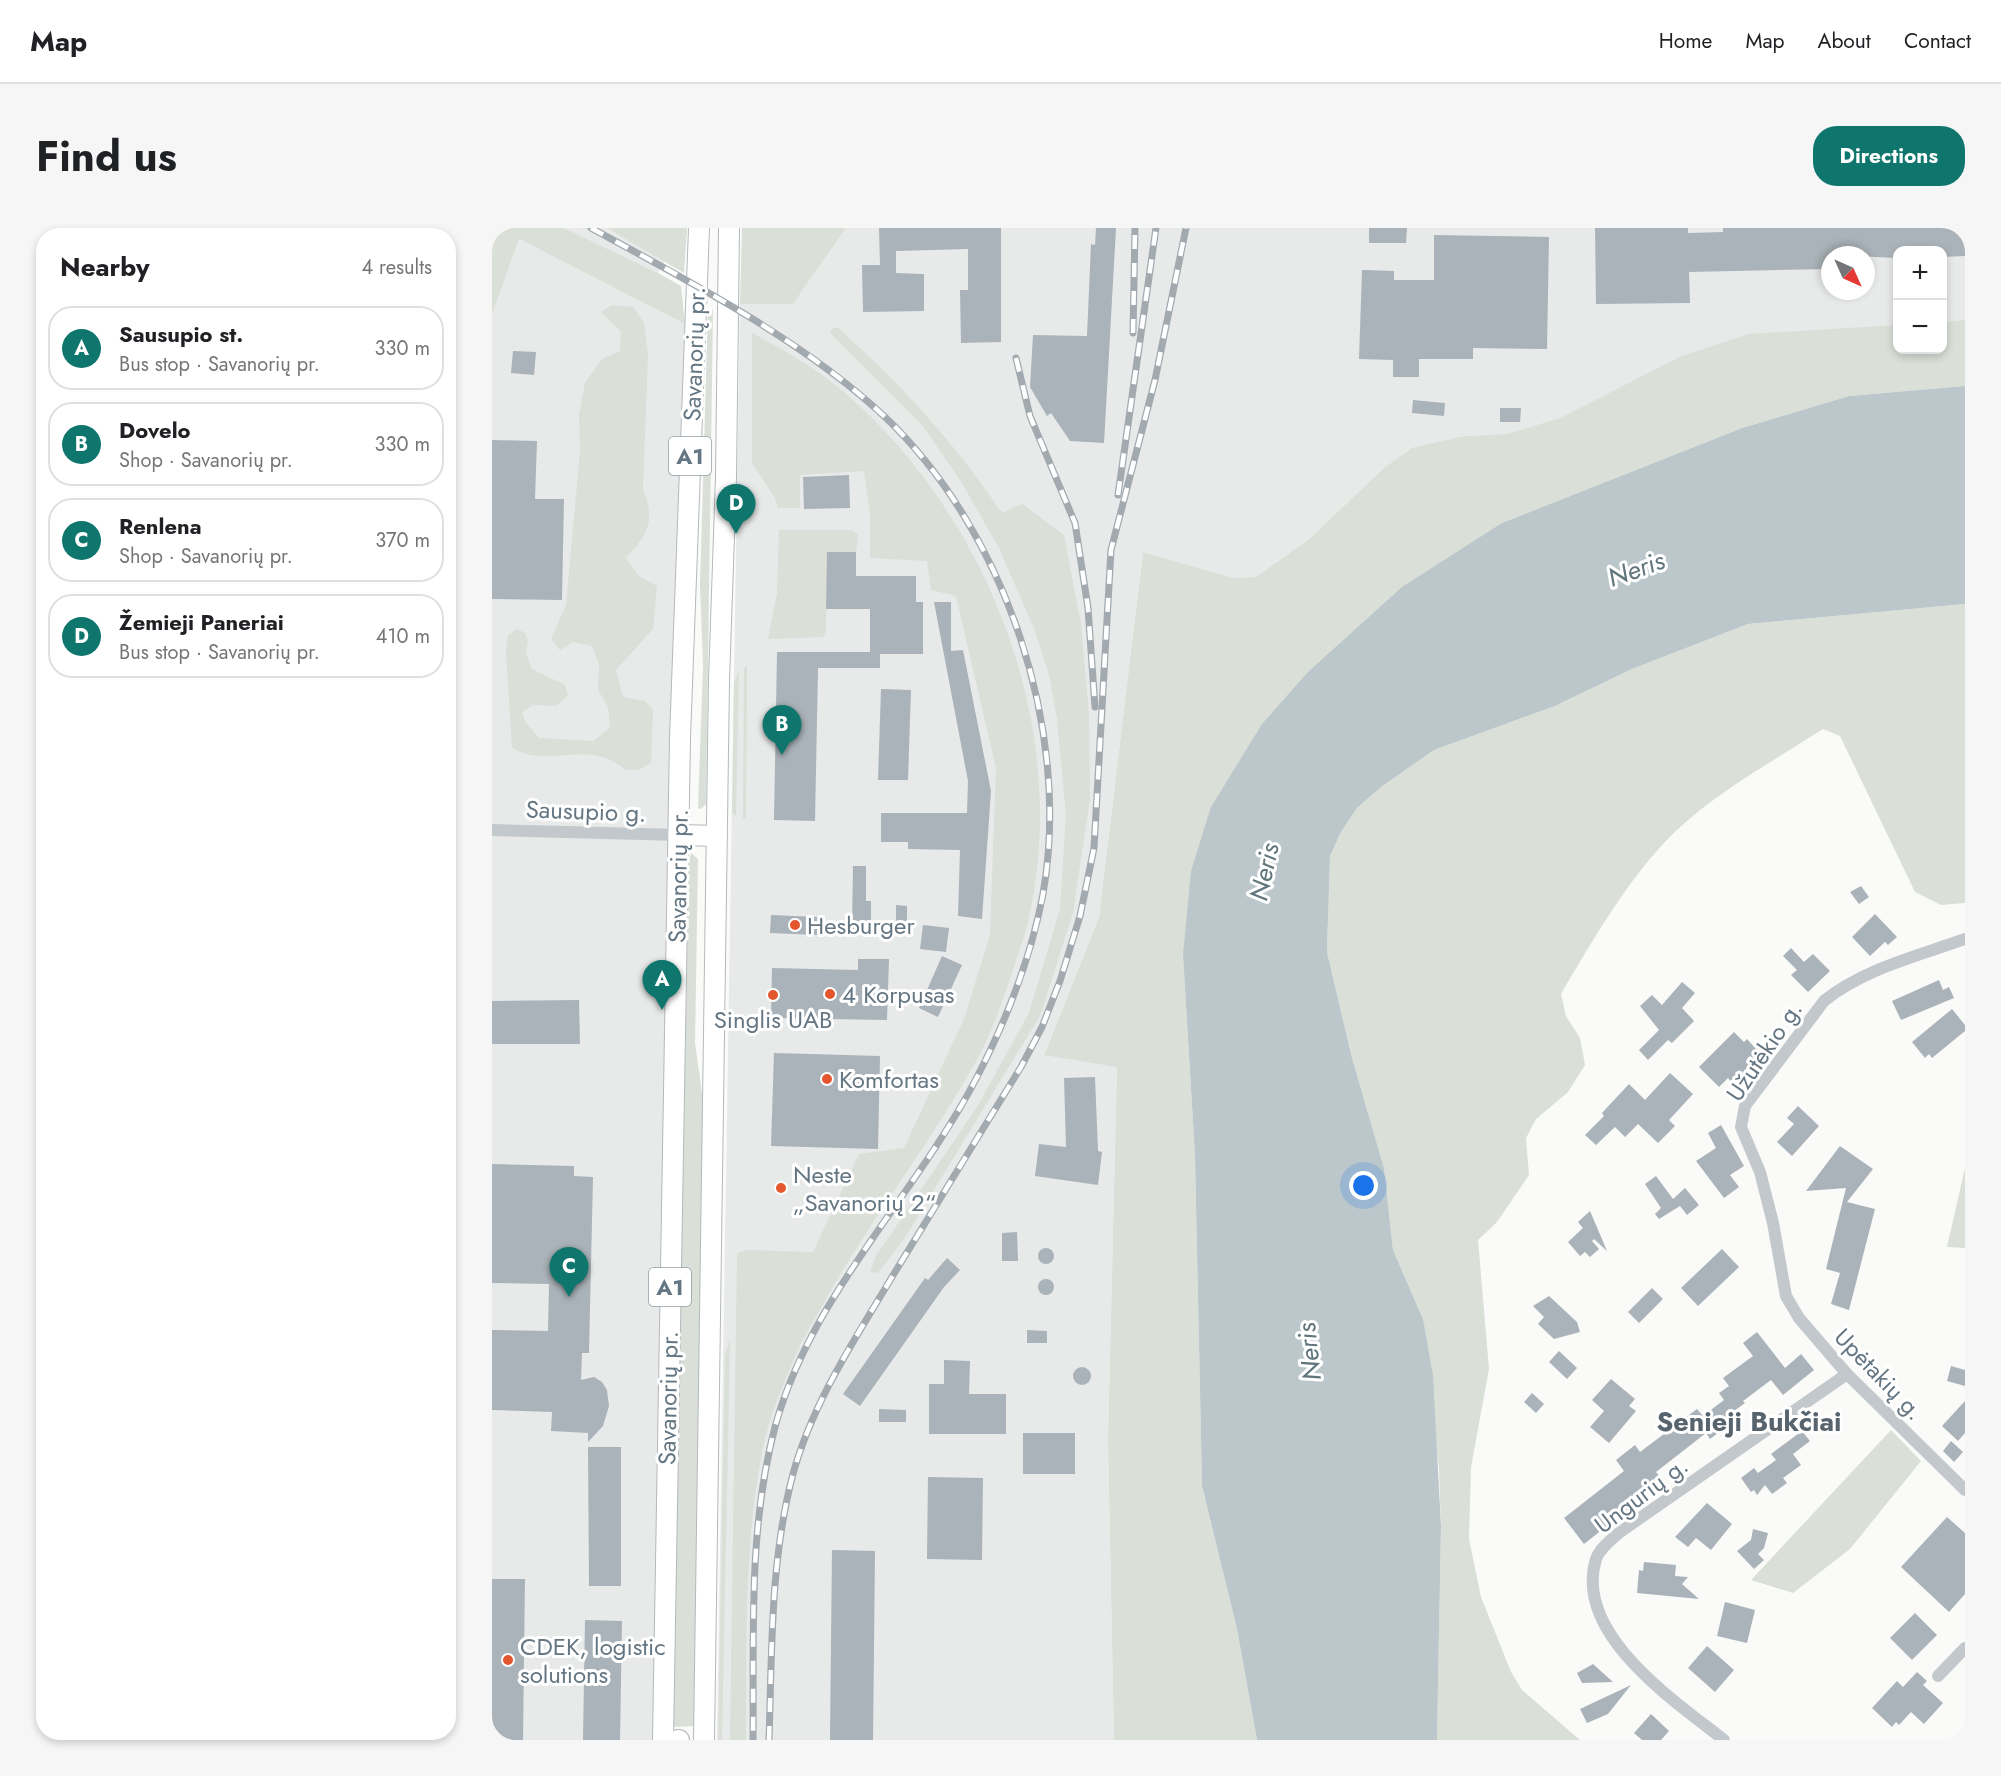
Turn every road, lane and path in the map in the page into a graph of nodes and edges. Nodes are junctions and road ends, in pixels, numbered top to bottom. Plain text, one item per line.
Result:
1 (699, 228) edge
2 (729, 228) edge
3 (492, 830) edge
4 (680, 835) junction
5 (717, 836) junction
6 (1965, 939) edge
7 (1781, 1274) joint
8 (1847, 1374) junction
9 (1965, 1490) edge
10 (1965, 1647) edge
11 (1938, 1676) dead end
12 (663, 1740) edge
13 (704, 1740) edge
14 (1724, 1740) edge

1 - 4 highway, Savanorių pr. / A1
2 - 5 highway, Savanorių pr. / A1
3 - 4 street, Sausupio g.
4 - 5 highway
4 - 12 highway, Savanorių pr. / A1
5 - 13 highway, Savanorių pr. / A1
6 - 7 street, Užutėkio g.
7 - 8 street, Upėtakių g.
8 - 9 street, Upėtakių g.
8 - 14 street, Ungurių g.
10 - 11 street

